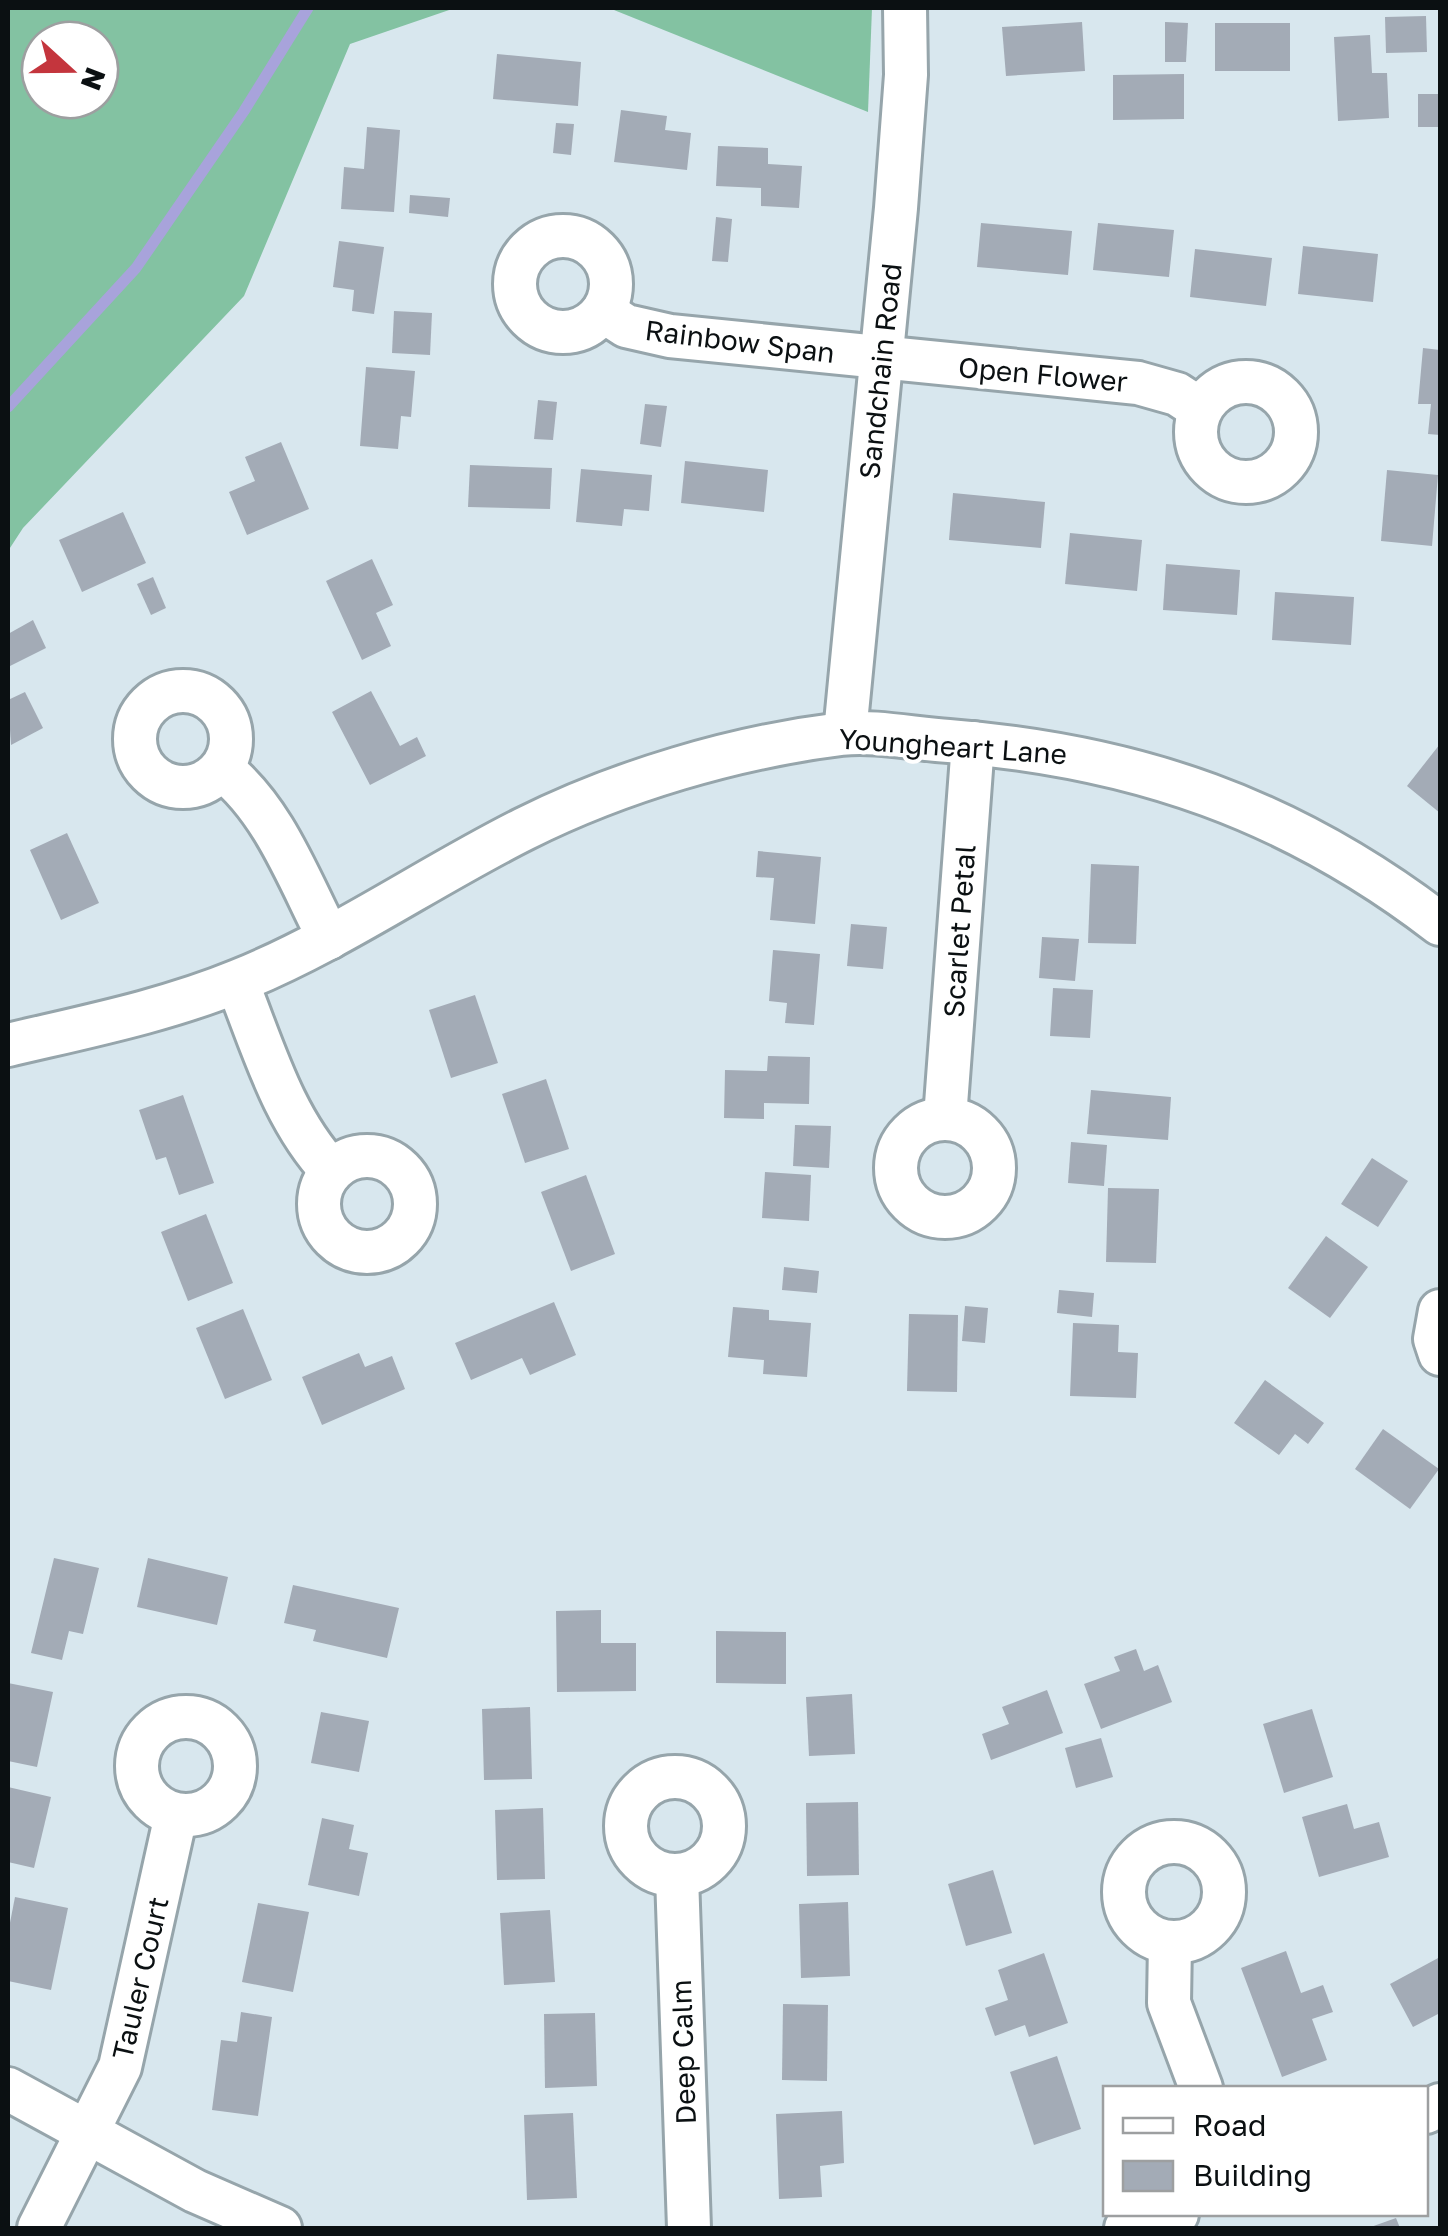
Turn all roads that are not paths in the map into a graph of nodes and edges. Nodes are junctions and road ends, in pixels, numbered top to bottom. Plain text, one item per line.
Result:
1 (906, 8) edge
2 (603, 311) dead end
3 (880, 359) junction
4 (1200, 408) dead end
5 (845, 733) junction
6 (973, 743) junction
7 (222, 769) dead end
8 (1440, 924) edge
9 (329, 938) junction
10 (237, 982) junction
11 (8, 1046) edge
12 (945, 1118) dead end
13 (332, 1171) dead end
14 (1440, 1311) edge
15 (1440, 1354) edge
16 (176, 1815) dead end
17 (678, 1876) dead end
18 (1170, 1942) dead end
19 (1200, 2086) edge
20 (8, 2090) edge
21 (88, 2136) junction
22 (1170, 2216) edge
23 (39, 2228) edge
24 (280, 2228) edge
25 (690, 2228) edge
26 (1126, 2228) edge

1 - 3 street, Sandchain Road
2 - 3 street, Rainbow Span
3 - 4 street, Open Flower
3 - 5 street, Sandchain Road
5 - 6 street, Youngheart Lane
5 - 9 street, Youngheart Lane
6 - 8 street, Youngheart Lane
6 - 12 street, Scarlet Petal
7 - 9 street
9 - 10 street, Youngheart Lane
10 - 11 street, Youngheart Lane
10 - 13 street
14 - 15 street
16 - 21 street, Tauler Court
17 - 25 street, Deep Calm
18 - 19 street
20 - 21 street
21 - 23 street, Tauler Court
21 - 24 street
22 - 26 street

